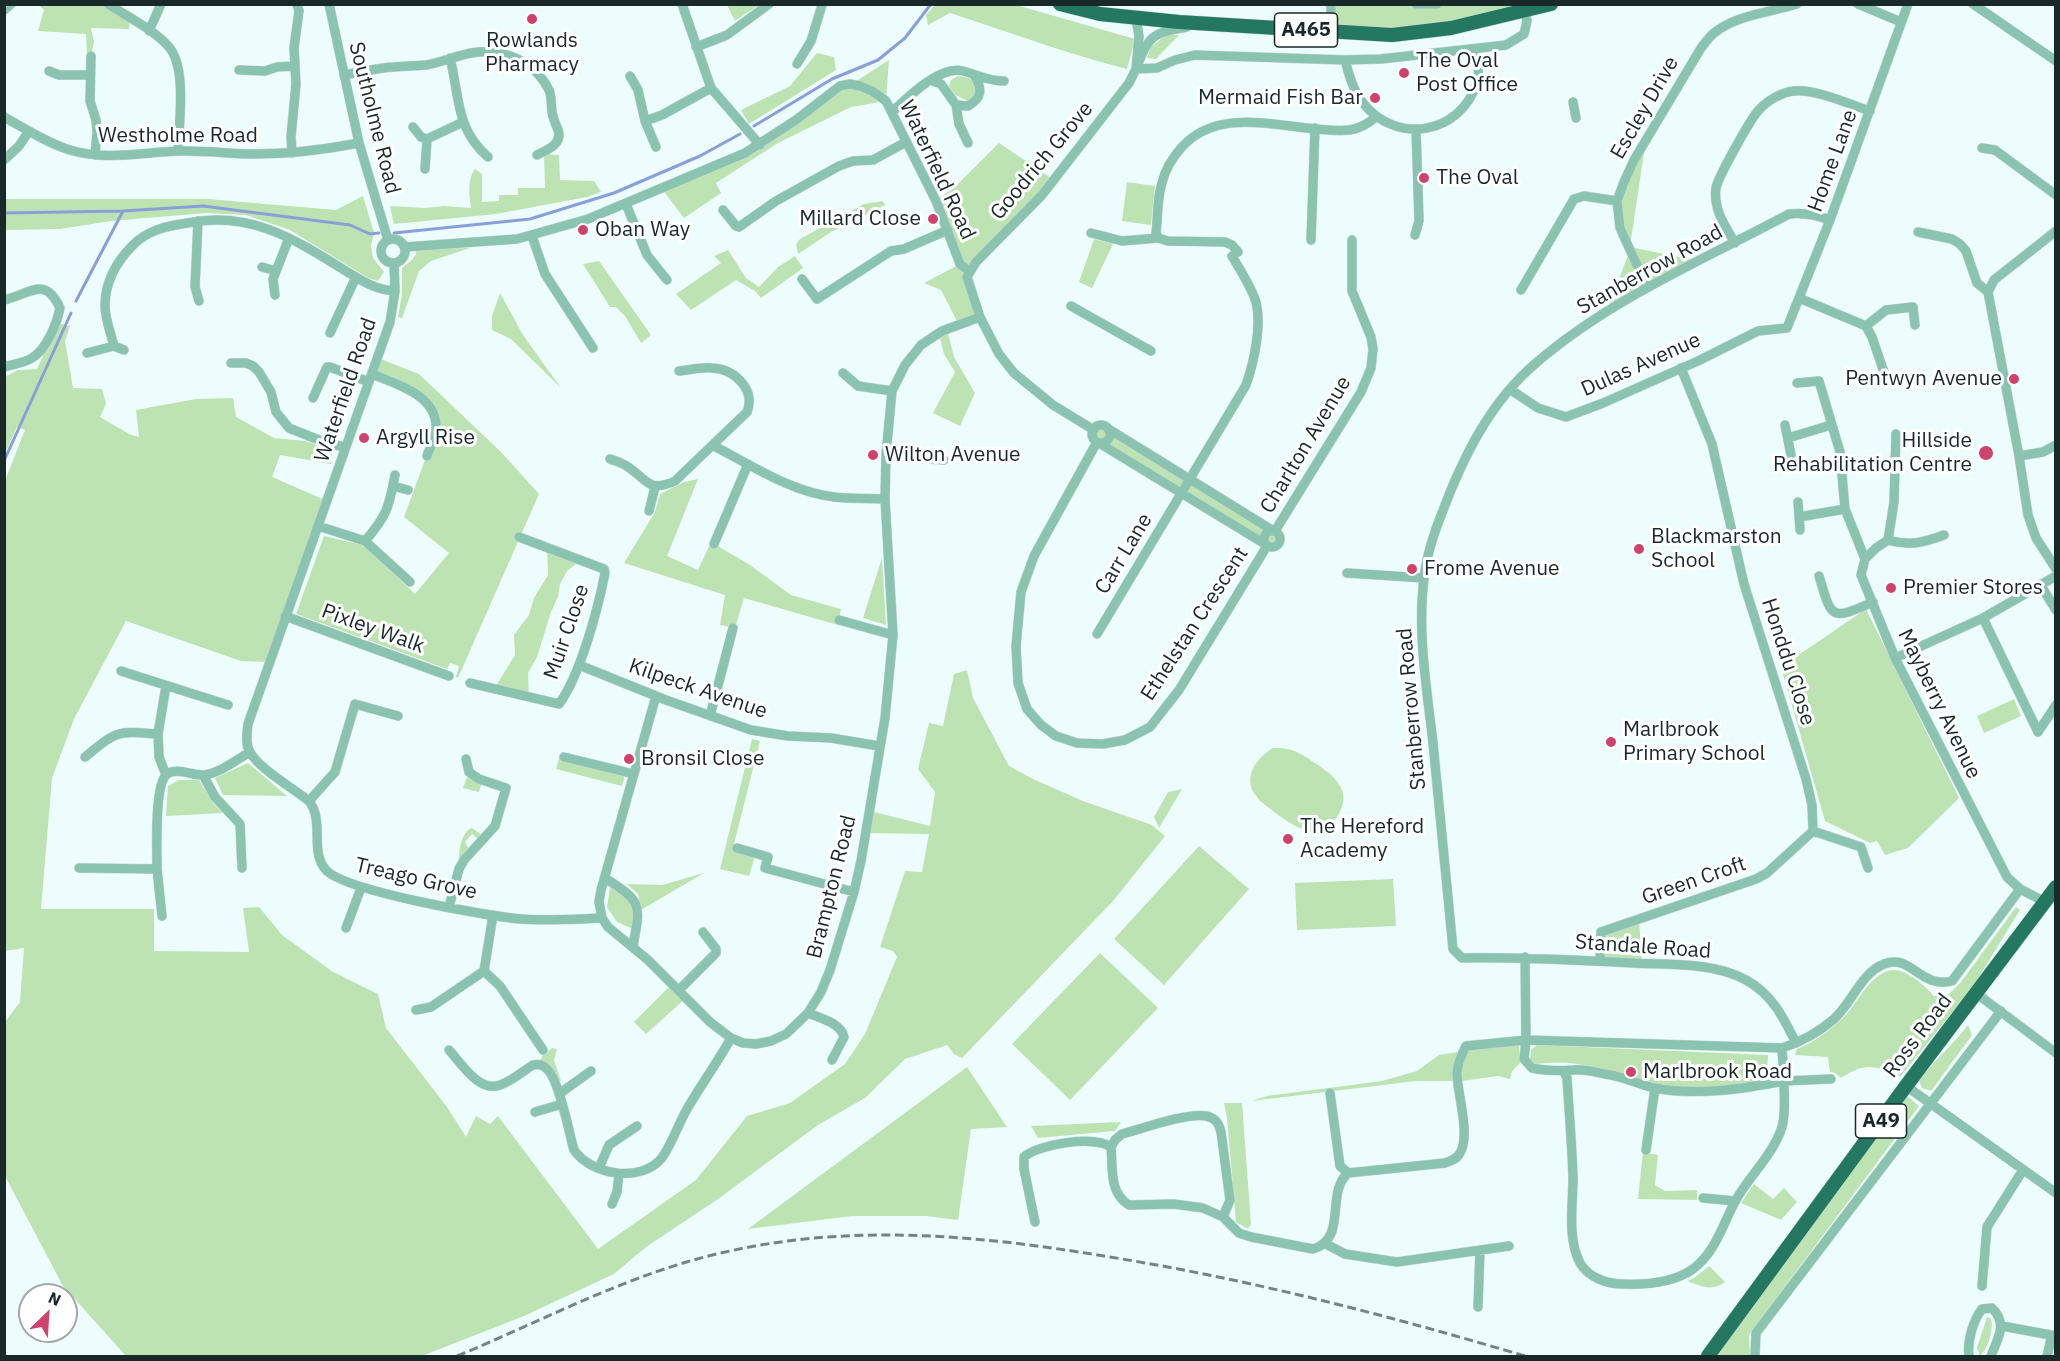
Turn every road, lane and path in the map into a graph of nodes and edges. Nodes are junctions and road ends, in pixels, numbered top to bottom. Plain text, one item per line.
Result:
1 (11, 4) edge
2 (108, 4) edge
3 (161, 4) edge
4 (297, 4) edge
5 (329, 4) edge
6 (682, 4) edge
7 (769, 4) edge
8 (1060, 4) edge
9 (1330, 4) edge
10 (1416, 4) edge
11 (1437, 4) edge
12 (1551, 4) edge
13 (1797, 4) edge
14 (1858, 4) edge
15 (1908, 4) edge
16 (1973, 4) edge
17 (824, 6) edge
18 (4, 10) edge
19 (1525, 11) junction
20 (1136, 18) junction
21 (1901, 22) junction
22 (1214, 24) junction
23 (149, 31) junction
24 (1331, 32) junction
25 (696, 47) junction
26 (1477, 50) junction
27 (91, 56) dead end
28 (450, 58) junction
29 (1345, 60) junction
30 (2055, 61) edge
31 (797, 64) dead end
32 (295, 66) junction
33 (1136, 69) junction
34 (239, 70) dead end
35 (49, 71) dead end
36 (90, 75) junction
37 (344, 75) junction
38 (974, 75) junction
39 (630, 76) dead end
40 (930, 80) junction
41 (1004, 81) dead end
42 (711, 88) junction
43 (1573, 102) dead end
44 (956, 105) junction
45 (1870, 111) junction
46 (892, 112) junction
47 (4, 117) edge
48 (1376, 117) junction
49 (1576, 118) dead end
50 (645, 121) junction
51 (463, 122) junction
52 (413, 126) dead end
53 (1314, 128) junction
54 (1416, 129) junction
55 (29, 131) junction
56 (427, 139) junction
57 (906, 142) junction
58 (359, 143) junction
59 (968, 143) dead end
60 (760, 145) junction
61 (656, 147) dead end
62 (1982, 148) dead end
63 (178, 151) junction
64 (292, 153) junction
65 (95, 155) junction
66 (537, 155) dead end
67 (488, 158) dead end
68 (4, 160) edge
69 (425, 169) dead end
70 (2055, 195) edge
71 (1617, 201) junction
72 (626, 204) junction
73 (723, 210) dead end
74 (198, 220) junction
75 (1830, 220) junction
76 (948, 230) junction
77 (2055, 231) edge
78 (1918, 232) dead end
79 (1091, 233) dead end
80 (1415, 235) dead end
81 (532, 236) junction
82 (289, 238) junction
83 (1158, 238) junction
84 (387, 240) junction
85 (1311, 240) dead end
86 (1352, 240) dead end
87 (1735, 243) junction
88 (405, 247) junction
89 (394, 263) junction
90 (262, 267) dead end
91 (276, 271) junction
92 (969, 271) junction
93 (356, 277) junction
94 (802, 279) dead end
95 (667, 280) dead end
96 (1647, 287) junction
97 (1521, 290) dead end
98 (395, 291) junction
99 (1988, 292) junction
100 (275, 295) dead end
101 (1800, 298) junction
102 (4, 300) edge
103 (199, 301) dead end
104 (1071, 306) dead end
105 (980, 317) junction
106 (1915, 325) dead end
107 (1866, 326) junction
108 (1787, 328) joint
109 (330, 333) dead end
110 (593, 348) dead end
111 (1151, 351) dead end
112 (87, 353) dead end
113 (231, 363) dead end
114 (4, 367) edge
115 (1681, 368) junction
116 (679, 371) dead end
117 (843, 373) dead end
118 (370, 378) junction
119 (1886, 378) dead end
120 (1797, 383) dead end
121 (1511, 390) junction
122 (892, 391) junction
123 (313, 398) dead end
124 (1785, 425) dead end
125 (1831, 425) junction
126 (1107, 428) junction
127 (1094, 430) junction
128 (1896, 434) dead end
129 (1788, 438) junction
130 (1098, 442) junction
131 (2055, 445) edge
132 (714, 446) junction
133 (346, 447) junction
134 (1791, 454) dead end
135 (886, 455) junction
136 (427, 456) dead end
137 (2019, 456) junction
138 (609, 459) dead end
139 (944, 460) dead end
140 (748, 464) junction
141 (395, 475) dead end
142 (1190, 480) junction
143 (393, 486) junction
144 (655, 487) junction
145 (408, 490) dead end
146 (1182, 493) junction
147 (885, 499) junction
148 (1798, 502) dead end
149 (1845, 509) junction
150 (648, 511) dead end
151 (1799, 517) junction
152 (318, 526) junction
153 (1800, 530) dead end
154 (1274, 531) junction
155 (1944, 535) dead end
156 (519, 537) dead end
157 (1888, 540) junction
158 (365, 541) junction
159 (714, 544) dead end
160 (1266, 545) junction
161 (1865, 559) junction
162 (2055, 569) edge
163 (1347, 573) dead end
164 (1819, 576) dead end
165 (2055, 576) edge
166 (1424, 578) junction
167 (410, 582) dead end
168 (2040, 586) junction
169 (1872, 602) junction
170 (2055, 610) edge
171 (285, 616) junction
172 (1983, 618) junction
173 (839, 620) dead end
174 (733, 628) dead end
175 (1097, 634) dead end
176 (892, 635) junction
177 (1895, 658) junction
178 (579, 665) junction
179 (121, 672) dead end
180 (449, 676) dead end
181 (470, 683) dead end
182 (166, 686) junction
183 (656, 696) junction
184 (228, 705) dead end
185 (2055, 705) edge
186 (398, 716) dead end
187 (710, 716) junction
188 (158, 734) junction
189 (879, 746) junction
190 (250, 752) junction
191 (85, 757) dead end
192 (564, 757) dead end
193 (466, 759) dead end
194 (634, 774) junction
195 (166, 775) junction
196 (203, 775) junction
197 (309, 801) junction
198 (1813, 831) junction
199 (737, 848) dead end
200 (79, 868) dead end
201 (242, 868) dead end
202 (1868, 868) dead end
203 (157, 869) junction
204 (605, 878) junction
205 (2055, 887) edge
206 (361, 888) junction
207 (2020, 889) junction
208 (854, 892) junction
209 (2044, 902) junction
210 (450, 907) junction
211 (493, 915) junction
212 (162, 916) dead end
213 (602, 918) junction
214 (345, 928) dead end
215 (703, 932) dead end
216 (633, 946) junction
217 (1525, 957) junction
218 (1600, 961) junction
219 (484, 971) junction
220 (679, 990) junction
221 (1977, 994) junction
222 (416, 1010) dead end
223 (2001, 1011) junction
224 (808, 1013) junction
225 (731, 1038) junction
226 (1526, 1040) junction
227 (1796, 1043) junction
228 (1782, 1048) junction
229 (449, 1050) dead end
230 (543, 1050) dead end
231 (2055, 1053) edge
232 (832, 1060) dead end
233 (591, 1071) dead end
234 (1564, 1072) junction
235 (1832, 1079) dead end
236 (1784, 1081) junction
237 (1906, 1086) junction
238 (1655, 1088) junction
239 (1330, 1093) dead end
240 (560, 1099) junction
241 (1930, 1103) junction
242 (535, 1112) dead end
243 (637, 1126) dead end
244 (1111, 1147) junction
245 (1646, 1150) dead end
246 (599, 1168) junction
247 (2023, 1170) junction
248 (619, 1173) junction
249 (1348, 1173) junction
250 (2055, 1193) edge
251 (1703, 1198) dead end
252 (1736, 1201) junction
253 (612, 1204) dead end
254 (1223, 1217) junction
255 (1035, 1222) dead end
256 (1326, 1244) junction
257 (1509, 1246) dead end
258 (1480, 1250) junction
259 (1982, 1286) dead end
260 (1478, 1307) dead end
261 (2002, 1326) junction
262 (2054, 1335) edge
263 (1708, 1356) edge
264 (1755, 1356) edge
265 (1970, 1356) edge
266 (1991, 1356) edge
267 (2047, 1356) edge

1 - 18 street
2 - 23 street
3 - 23 street
4 - 32 street
5 - 37 street, Southolme Road
6 - 25 street
7 - 25 street
8 - 20 highway, A465
9 - 24 street
10 - 11 street
12 - 19 highway, A465
13 - 71 street, Escley Drive
14 - 21 street
15 - 21 street, Home Lane
16 - 30 street
17 - 31 street
19 - 24 highway, A465
19 - 26 street
20 - 22 highway, A465
20 - 33 street, Goodrich Grove
21 - 45 street, Home Lane
22 - 24 highway, A465
22 - 33 street, Goodrich Grove
23 - 63 street
25 - 42 street
26 - 29 street
26 - 54 street
27 - 36 street
28 - 37 street
28 - 51 street
28 - 66 street
29 - 33 street
29 - 48 street
32 - 34 street
32 - 64 street
33 - 92 street, Goodrich Grove
35 - 36 street
36 - 65 street
37 - 58 street, Southolme Road
38 - 40 street
38 - 41 street
38 - 44 street
39 - 50 street
40 - 44 street
40 - 46 street
42 - 50 street
42 - 60 street
43 - 49 street
44 - 59 street
45 - 75 street, Home Lane
45 - 87 street
46 - 57 street, Waterfield Road
46 - 60 street, Waterfield Road
47 - 55 street, Westholme Road
48 - 53 street
48 - 54 street
50 - 61 street
51 - 56 street
51 - 67 street
52 - 56 street
53 - 83 street
53 - 85 street
54 - 80 street
55 - 65 street, Westholme Road
55 - 68 street
56 - 69 street
57 - 73 street
57 - 76 street, Waterfield Road
58 - 64 street, Westholme Road
58 - 84 street, Southolme Road
60 - 72 street, Waterfield Road
62 - 70 street
63 - 64 street, Westholme Road
63 - 65 street, Westholme Road
71 - 96 street, Escley Drive
71 - 97 street
72 - 81 street, Waterfield Road
72 - 95 street
74 - 82 street
74 - 103 street
74 - 112 street
75 - 87 street, Stanberrow Road
75 - 101 street, Home Lane
76 - 92 street, Waterfield Road
76 - 94 street
77 - 99 street
78 - 99 street
79 - 83 street
81 - 88 street, Waterfield Road
81 - 110 street
82 - 91 street
82 - 93 street
83 - 142 street, Carr Lane
84 - 88 street
84 - 89 street
86 - 154 street, Charlton Avenue
87 - 96 street, Stanberrow Road
88 - 89 street
89 - 98 street, Waterfield Road
90 - 91 street
91 - 100 street
92 - 105 street, Waterfield Road
93 - 98 street
93 - 109 street
96 - 121 street, Stanberrow Road
98 - 118 street, Waterfield Road
99 - 137 street
101 - 107 street
101 - 108 street, Home Lane
102 - 114 street
104 - 111 street
105 - 122 street, Brampton Road
105 - 127 street, Waterfield Road
106 - 107 street
107 - 119 street
108 - 115 street, Dulas Avenue
113 - 133 street
115 - 121 street, Dulas Avenue
115 - 198 street, Honddu Close
116 - 132 street
117 - 122 street
118 - 123 street
118 - 133 street, Waterfield Road
118 - 136 street
120 - 125 street, Mayberry Avenue
121 - 166 street, Stanberrow Road
122 - 135 street, Brampton Road
124 - 129 street
125 - 129 street
125 - 149 street, Mayberry Avenue
126 - 127 street
126 - 130 street
126 - 142 street
127 - 130 street
128 - 157 street
129 - 134 street
130 - 146 street
130 - 160 street, Ethelstan Crescent
131 - 137 street
132 - 140 street
132 - 144 street
133 - 152 street, Waterfield Road
135 - 139 street
135 - 147 street, Brampton Road
137 - 162 street
138 - 144 street
140 - 147 street
140 - 159 street
141 - 143 street
142 - 146 street, Carr Lane
142 - 154 street
143 - 145 street
143 - 158 street
144 - 150 street
146 - 160 street
146 - 175 street, Carr Lane
147 - 176 street, Brampton Road
148 - 151 street
149 - 151 street
149 - 161 street, Mayberry Avenue
151 - 153 street
152 - 158 street
152 - 171 street
154 - 160 street
154 - 160 street
155 - 157 street
156 - 178 street, Muir Close
157 - 161 street
158 - 167 street
161 - 169 street, Mayberry Avenue
163 - 166 street
164 - 169 street
165 - 168 street
166 - 217 street, Stanberrow Road
168 - 170 street
168 - 172 street
169 - 177 street, Mayberry Avenue
171 - 180 street, Pixley Walk
171 - 190 street
172 - 177 street
172 - 185 street
173 - 176 street
174 - 187 street
176 - 189 street, Brampton Road
177 - 207 street, Mayberry Avenue
178 - 181 street, Muir Close
178 - 183 street, Kilpeck Avenue
179 - 182 street
182 - 184 street
182 - 188 street
183 - 187 street, Kilpeck Avenue
183 - 194 street
186 - 197 street
187 - 189 street, Kilpeck Avenue
188 - 191 street
188 - 195 street
189 - 208 street, Brampton Road
190 - 196 street
190 - 197 street
192 - 194 street
193 - 210 street
194 - 204 street
195 - 196 street
195 - 203 street
196 - 201 street
197 - 206 street, Treago Grove
198 - 202 street
198 - 218 street, Green Croft
199 - 208 street
200 - 203 street
203 - 212 street
204 - 213 street
204 - 216 street
205 - 209 highway, Ross Road / A49
206 - 210 street, Treago Grove
206 - 214 street
207 - 209 street, Mayberry Avenue
207 - 227 street
208 - 224 street, Brampton Road
209 - 221 highway, Ross Road / A49
210 - 211 street, Treago Grove
211 - 213 street, Treago Grove
211 - 219 street
213 - 216 street, Brampton Road
215 - 220 street
216 - 220 street, Brampton Road
217 - 218 street, Standale Road
217 - 226 street
218 - 227 street, Standale Road
219 - 222 street
219 - 230 street
220 - 225 street, Brampton Road
221 - 223 street
221 - 237 highway, Ross Road / A49
223 - 231 street
223 - 241 street
224 - 225 street, Brampton Road
224 - 232 street
225 - 248 street
226 - 228 street
226 - 234 street
226 - 249 street
227 - 228 street
228 - 236 street
229 - 240 street
233 - 240 street
234 - 238 street
234 - 252 street
235 - 236 street
236 - 238 street
236 - 252 street
237 - 241 street
237 - 263 highway, Ross Road / A49
238 - 245 street
239 - 249 street
240 - 242 street
240 - 246 street
241 - 247 street
241 - 264 street
243 - 246 street
244 - 254 street
244 - 254 street
244 - 255 street
246 - 248 street
247 - 250 street
247 - 259 street
248 - 253 street
249 - 256 street
251 - 252 street
254 - 256 street
256 - 258 street
257 - 258 street
258 - 260 street
261 - 262 street
261 - 265 street
261 - 266 street
262 - 267 street

